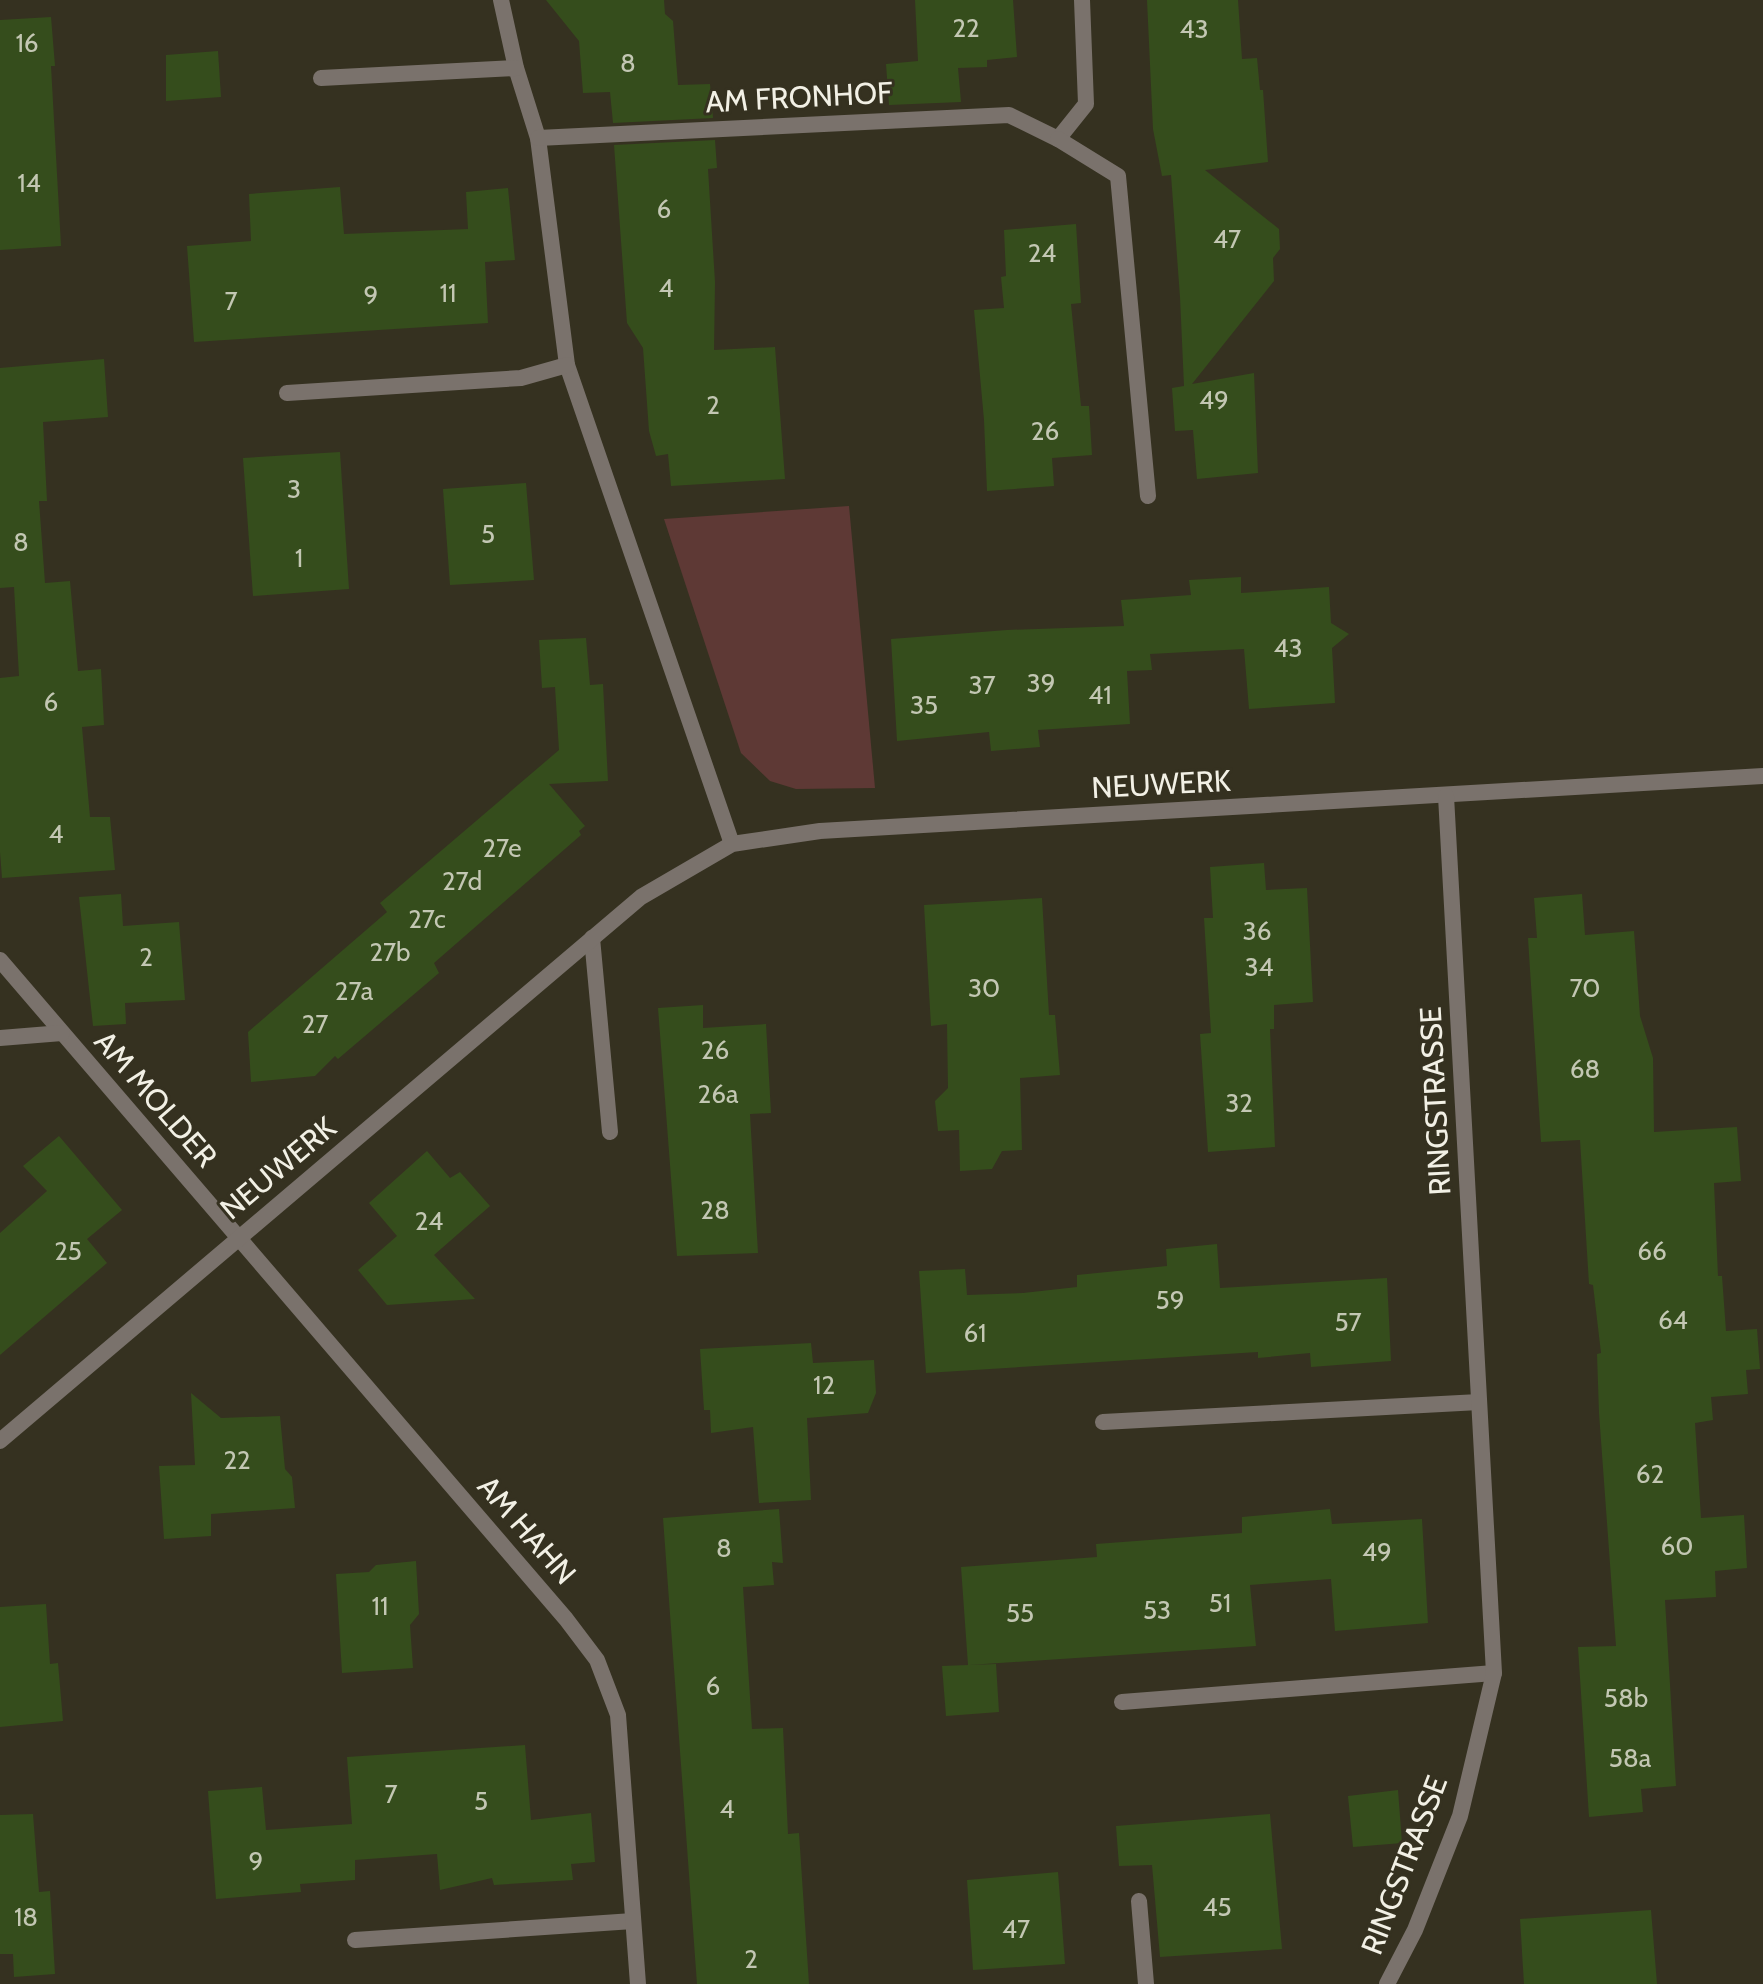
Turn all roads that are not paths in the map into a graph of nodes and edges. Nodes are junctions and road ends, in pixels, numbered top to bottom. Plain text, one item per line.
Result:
1 (501, 0) edge
2 (1082, 0) edge
3 (516, 68) junction
4 (321, 78) dead end
5 (538, 138) junction
6 (1058, 139) junction
7 (567, 365) junction
8 (287, 393) dead end
9 (1148, 496) dead end
10 (1763, 776) edge
11 (1446, 796) junction
12 (732, 844) junction
13 (592, 938) junction
14 (0, 960) edge
15 (62, 1033) junction
16 (0, 1038) edge
17 (610, 1132) dead end
18 (238, 1239) junction
19 (1479, 1402) junction
20 (1103, 1422) dead end
21 (0, 1441) edge
22 (1494, 1673) junction
23 (1122, 1702) dead end
24 (1139, 1901) dead end
25 (633, 1921) junction
26 (355, 1940) dead end
27 (638, 1984) edge
28 (1146, 1984) edge
29 (1387, 1984) edge

1 - 3 street
2 - 6 street
3 - 4 street
3 - 5 street
5 - 6 street, AM FRONHOF
5 - 7 street
6 - 9 street, AM FRONHOF
7 - 8 street
7 - 12 street
10 - 11 street, NEUWERK
11 - 12 street, NEUWERK
11 - 19 street, RINGSTRASSE
12 - 13 street, NEUWERK
13 - 17 street
13 - 18 street, NEUWERK
14 - 15 street, AM MOLDER
15 - 16 street, AM MOLDER
15 - 18 street, AM MOLDER
18 - 21 street, NEUWERK
18 - 25 street, AM HAHN
19 - 20 street
19 - 22 street, RINGSTRASSE
22 - 23 street
22 - 29 street, RINGSTRASSE
24 - 28 street
25 - 26 street
25 - 27 street, AM HAHN

